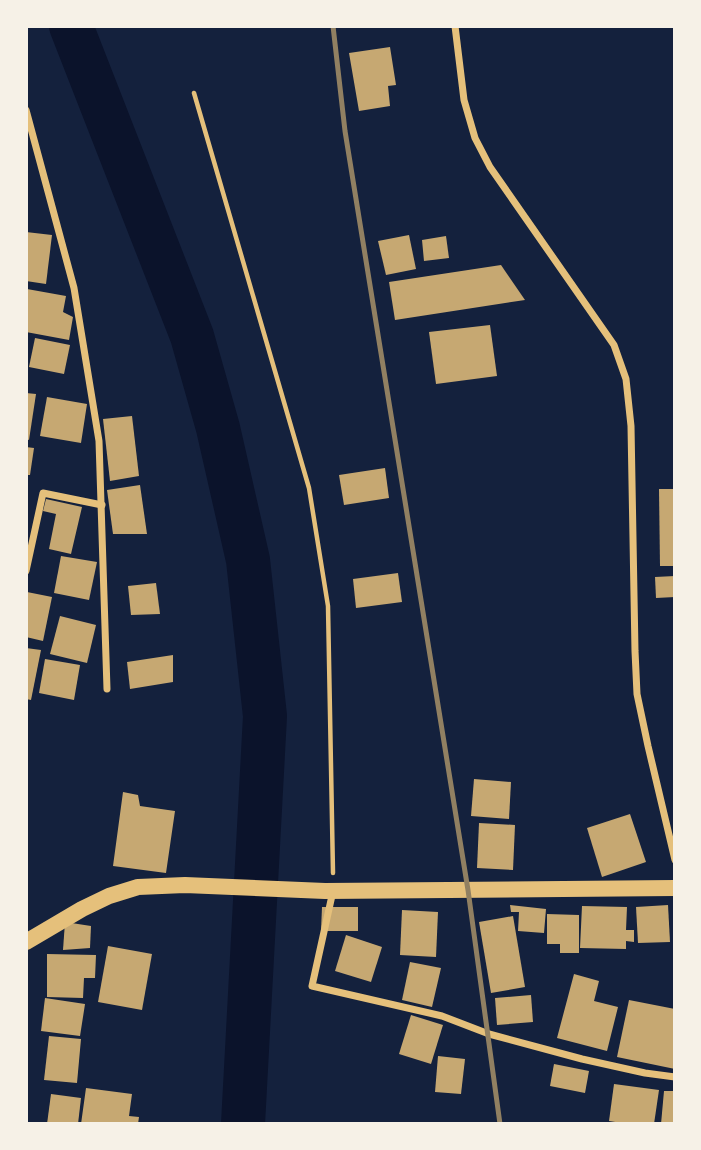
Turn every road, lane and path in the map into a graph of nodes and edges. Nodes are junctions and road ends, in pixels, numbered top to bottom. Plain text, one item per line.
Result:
1 (455, 26) edge
2 (194, 93) dead end
3 (26, 110) edge
4 (102, 505) junction
5 (26, 571) edge
6 (107, 689) dead end
7 (675, 860) edge
8 (675, 888) edge
9 (329, 890) junction
10 (26, 942) edge
11 (675, 1077) edge

1 - 7 street
2 - 9 path
3 - 4 street
4 - 5 street
4 - 6 street
8 - 9 main road
9 - 10 main road
9 - 11 street

